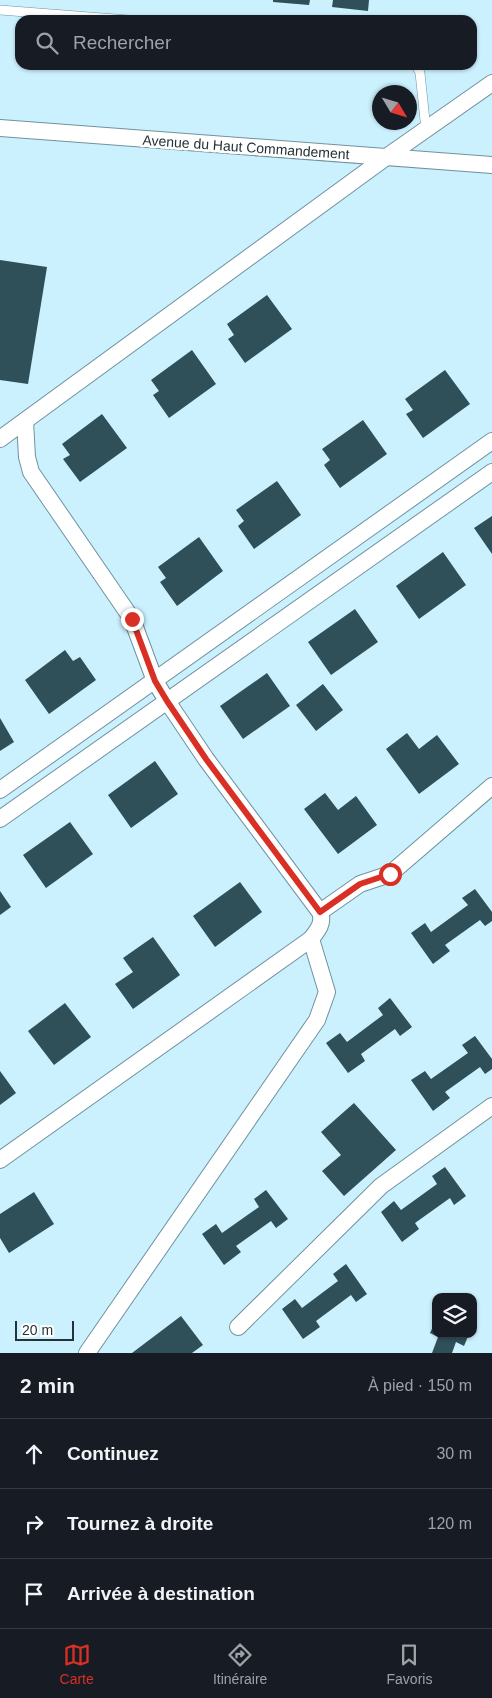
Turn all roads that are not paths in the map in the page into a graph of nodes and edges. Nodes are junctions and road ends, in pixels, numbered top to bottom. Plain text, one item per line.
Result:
1 (0, 10) edge
2 (64, 15) edge
3 (418, 70) edge
4 (492, 83) edge
5 (0, 128) edge
6 (426, 130) junction
7 (385, 158) junction
8 (492, 165) edge
9 (25, 421) junction
10 (0, 439) edge
11 (492, 441) edge
12 (492, 472) edge
13 (155, 681) junction
14 (167, 701) junction
15 (492, 786) edge
16 (0, 790) edge
17 (0, 819) edge
18 (320, 912) junction
19 (311, 939) junction
20 (492, 1106) edge
21 (0, 1160) edge
22 (238, 1328) dead end
23 (87, 1353) edge

1 - 2 lane
3 - 6 lane
4 - 6 street
5 - 7 street, Avenue du Haut Commandement
6 - 7 street
7 - 8 street, Avenue du Haut Commandement
7 - 9 street
9 - 10 street
9 - 13 street
11 - 13 street
12 - 14 street
13 - 14 street
13 - 16 street
14 - 17 street
14 - 18 street
15 - 18 street
18 - 19 street
19 - 21 street
19 - 23 street
20 - 22 street

